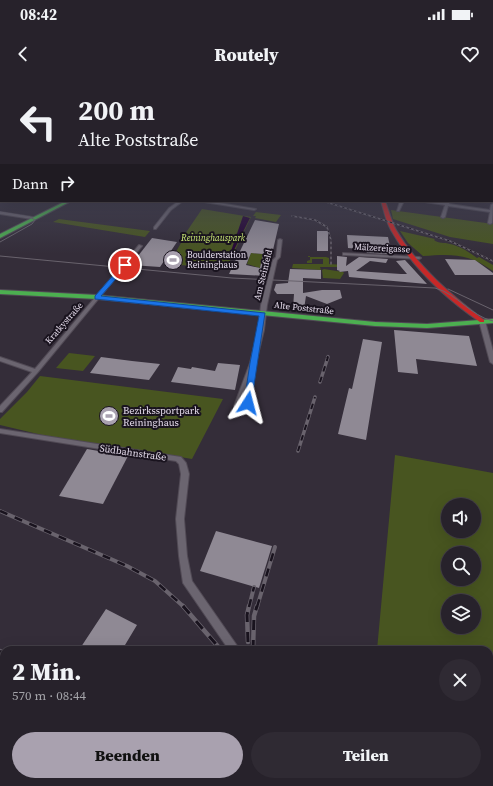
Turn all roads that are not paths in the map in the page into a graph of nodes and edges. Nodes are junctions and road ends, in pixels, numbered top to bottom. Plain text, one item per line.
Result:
1 (67, 202) edge
2 (180, 202) edge
3 (207, 202) edge
4 (383, 202) edge
5 (402, 202) edge
6 (434, 202) edge
7 (448, 203) edge
8 (493, 205) edge
9 (254, 209) dead end
10 (398, 210) dead end
11 (492, 211) edge
12 (0, 213) edge
13 (443, 217) dead end
14 (32, 218) junction
15 (490, 223) dead end
16 (155, 228) dead end
17 (0, 236) edge
18 (280, 240) dead end
19 (140, 246) dead end
20 (344, 254) dead end
21 (416, 257) junction
22 (0, 292) edge
23 (97, 297) junction
24 (263, 314) junction
25 (479, 318) junction
26 (493, 318) edge
27 (493, 321) edge
28 (0, 359) edge
29 (493, 362) edge
30 (253, 363) junction
31 (36, 371) junction
32 (0, 410) edge
33 (0, 431) edge
34 (232, 646) edge

1 - 14 main road
2 - 16 street
3 - 9 street
4 - 21 main road
5 - 10 street
6 - 7 street
7 - 11 street
7 - 13 street
8 - 11 street
11 - 15 street
12 - 14 street
14 - 17 main road
18 - 24 street, Am Steinfeld
19 - 23 street, Kratkystraße
20 - 21 street, Mälzereigasse
21 - 25 main road
22 - 23 main road, Alte Poststraße
23 - 24 main road, Alte Poststraße
23 - 31 street, Kratkystraße
24 - 25 main road, Alte Poststraße
24 - 30 street, Am Steinfeld
25 - 26 main road, Alte Poststraße
25 - 27 main road, Alte Poststraße
25 - 29 street
28 - 31 street
30 - 30 street, Am Steinfeld
31 - 32 street, Kratkystraße
33 - 34 street, Südbahnstraße

